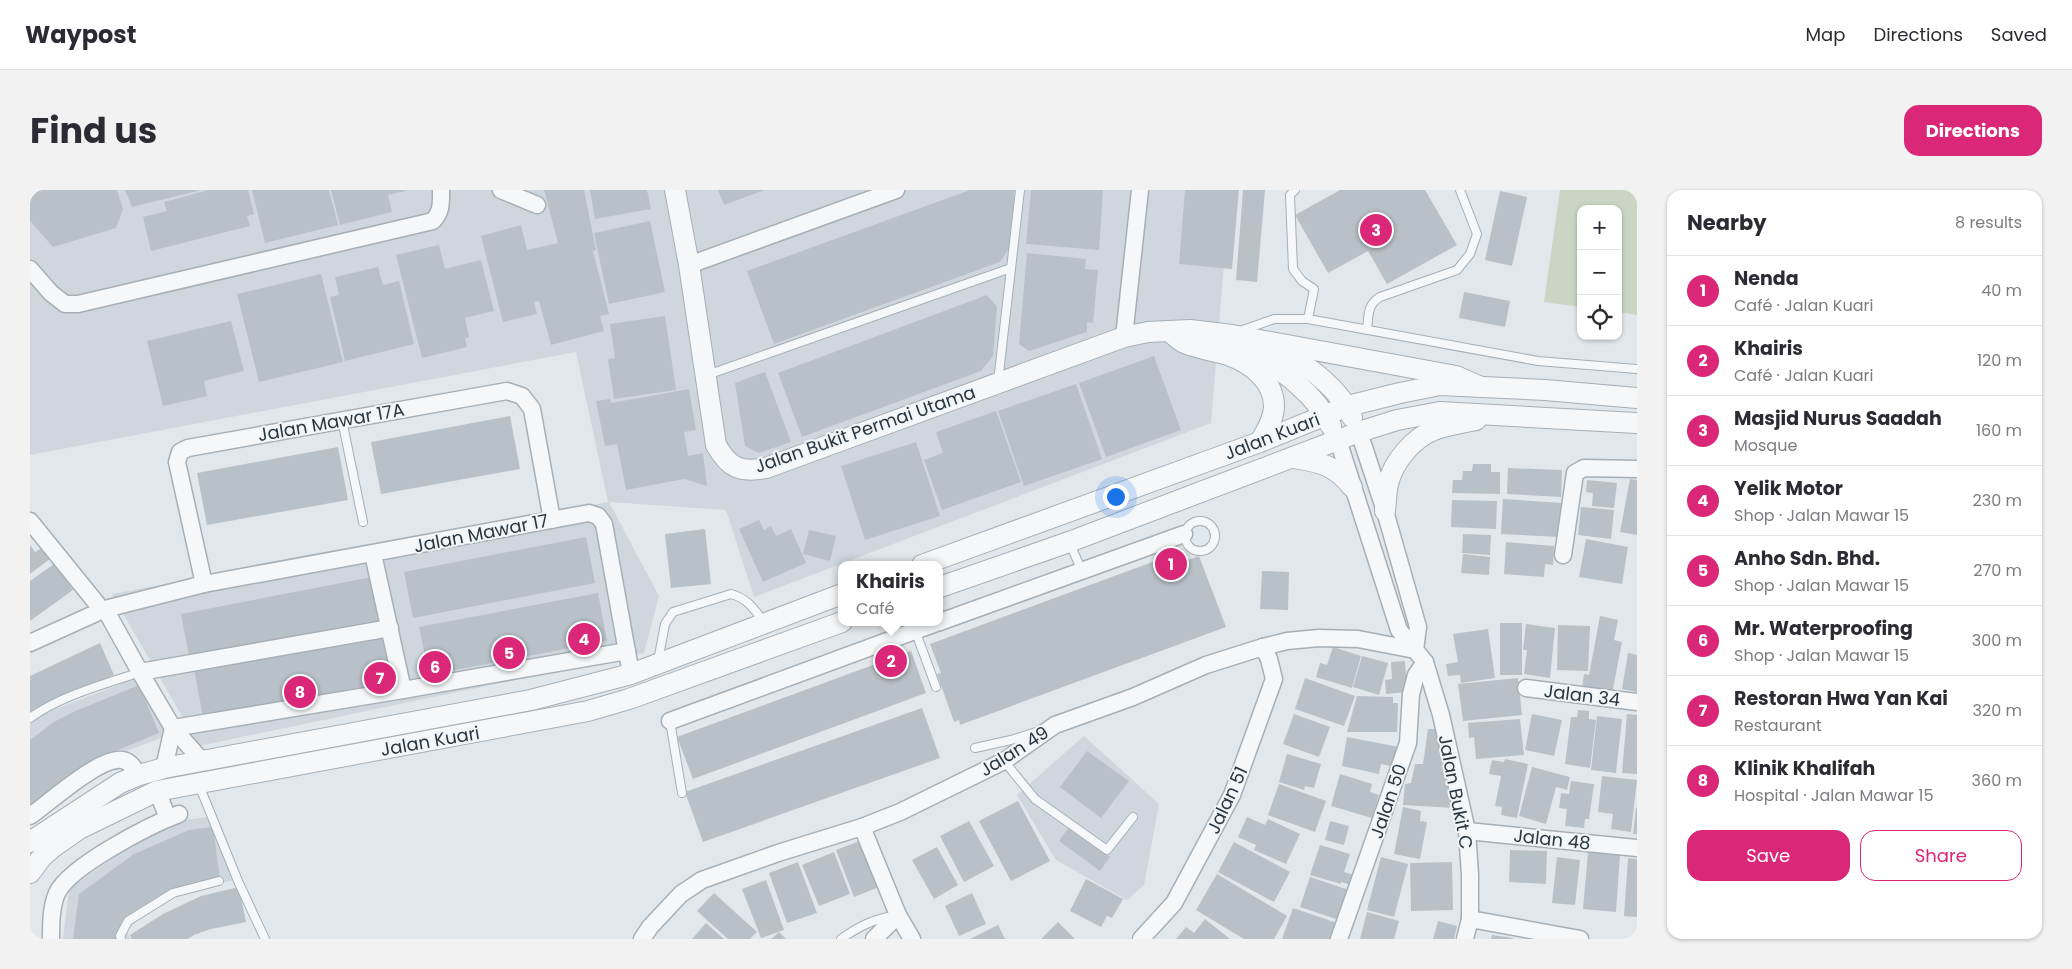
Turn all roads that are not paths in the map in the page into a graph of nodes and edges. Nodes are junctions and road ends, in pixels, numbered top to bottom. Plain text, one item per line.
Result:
1 (441, 190) edge
2 (502, 190) edge
3 (675, 190) edge
4 (896, 190) edge
5 (1020, 190) edge
6 (1140, 190) edge
7 (1294, 190) edge
8 (1461, 190) edge
9 (537, 205) dead end
10 (689, 265) junction
11 (1011, 268) junction
12 (30, 269) edge
13 (1308, 319) junction
14 (1367, 328) junction
15 (1168, 331) junction
16 (1232, 335) junction
17 (1124, 337) junction
18 (1275, 344) junction
19 (1637, 369) edge
20 (704, 376) junction
21 (998, 382) junction
22 (1481, 387) junction
23 (1637, 398) edge
24 (1348, 406) junction
25 (1500, 414) junction
26 (1326, 415) junction
27 (342, 420) junction
28 (1637, 423) edge
29 (1359, 432) junction
30 (1338, 440) junction
31 (1260, 442) junction
32 (1293, 458) junction
33 (1637, 469) edge
34 (1352, 487) junction
35 (1385, 511) junction
36 (552, 520) junction
37 (30, 521) edge
38 (363, 522) dead end
39 (1184, 534) junction
40 (1069, 542) junction
41 (373, 554) junction
42 (1563, 555) dead end
43 (933, 561) edge
44 (1082, 571) junction
45 (204, 584) junction
46 (943, 586) edge
47 (838, 595) edge
48 (104, 610) junction
49 (943, 621) edge
50 (764, 622) junction
51 (838, 623) edge
52 (914, 627) edge
53 (390, 628) junction
54 (30, 643) edge
55 (1263, 647) junction
56 (627, 650) junction
57 (1420, 656) junction
58 (658, 663) junction
59 (140, 672) junction
60 (631, 674) junction
61 (936, 687) dead end
62 (1526, 688) dead end
63 (403, 690) junction
64 (1637, 702) edge
65 (30, 718) edge
66 (670, 721) joint
67 (1055, 725) junction
68 (173, 728) junction
69 (975, 748) dead end
70 (203, 762) junction
71 (1004, 762) junction
72 (164, 768) junction
73 (139, 774) junction
74 (198, 783) junction
75 (157, 791) junction
76 (682, 793) dead end
77 (30, 816) edge
78 (1133, 817) dead end
79 (862, 827) junction
80 (1467, 831) junction
81 (30, 842) edge
82 (1637, 848) edge
83 (30, 873) edge
84 (219, 881) dead end
85 (898, 915) junction
86 (1470, 919) junction
87 (51, 939) edge
88 (121, 939) edge
89 (265, 939) edge
90 (642, 939) edge
91 (841, 939) edge
92 (874, 939) edge
93 (912, 939) edge
94 (1141, 939) edge
95 (1339, 939) edge
96 (1465, 939) edge
97 (1580, 939) edge

1 - 12 street
2 - 9 street
3 - 10 street, Jalan Bukit Permai Utama
4 - 10 street
5 - 11 lane
6 - 17 street
7 - 13 lane
8 - 14 lane
10 - 20 street, Jalan Bukit Permai Utama
11 - 20 lane
11 - 21 lane
13 - 14 lane
13 - 16 lane
14 - 19 lane
15 - 16 street, Jalan Bukit Permai Utama
15 - 17 street, Jalan Bukit Permai Utama
15 - 31 street
16 - 18 street, Jalan Bukit Permai Utama
16 - 26 street
17 - 21 street, Jalan Bukit Permai Utama
18 - 22 street
18 - 24 street, Jalan Bukit Permai Utama
20 - 21 street, Jalan Bukit Permai Utama
22 - 23 street, Jalan Kuari
22 - 24 street, Jalan Kuari
24 - 26 street, Jalan Kuari
24 - 29 street, Jalan Bukit Permai Utama
25 - 28 street, Jalan Kuari
25 - 29 street, Jalan Kuari
25 - 35 street
26 - 30 street
26 - 31 street, Jalan Kuari
27 - 36 street, Jalan Mawar 17A
27 - 38 lane
27 - 45 street, Jalan Mawar 17A
29 - 30 street, Jalan Kuari
29 - 35 street, Jalan Bukit C
30 - 32 street, Jalan Kuari
30 - 34 street, Jalan Bukit C
31 - 43 street, Jalan Kuari
32 - 34 street
32 - 40 street, Jalan Kuari
33 - 42 street
34 - 57 street, Jalan Bukit C
35 - 57 street, Jalan Bukit C
36 - 41 street, Jalan Mawar 17
36 - 56 street, Jalan Mawar 17
37 - 48 street
39 - 39 lane
39 - 44 street
40 - 44 lane
40 - 46 street, Jalan Kuari
41 - 45 street, Jalan Mawar 17
41 - 53 street
44 - 49 street
45 - 48 street, Jalan Mawar 17
47 - 50 street, Jalan Kuari
48 - 54 street
48 - 59 street
50 - 58 street, Jalan Kuari
50 - 58 lane
51 - 74 street, Jalan Kuari
52 - 61 lane
52 - 66 street
53 - 59 street
53 - 63 street
55 - 57 street, Jalan 49
55 - 67 street, Jalan 49
55 - 94 street, Jalan 51
56 - 60 street, Jalan Mawar 17
56 - 63 street
57 - 80 street, Jalan Bukit C
57 - 95 street, Jalan 50
58 - 60 street, Jalan Kuari
59 - 65 lane
59 - 68 street
60 - 70 street, Jalan Kuari
62 - 64 street, Jalan 34
63 - 68 street
66 - 76 lane
67 - 69 lane
67 - 71 street, Jalan 49
68 - 70 street
68 - 72 street
70 - 72 street, Jalan Kuari
71 - 78 lane
71 - 79 street, Jalan 49
72 - 73 street, Jalan Kuari
73 - 77 street
73 - 81 street, Jalan Kuari
74 - 75 street, Jalan Kuari
74 - 89 lane
75 - 83 street, Jalan Kuari
75 - 87 street
79 - 85 street
79 - 90 street, Jalan 49
80 - 82 street, Jalan 48
80 - 86 street, Jalan Bukit C
84 - 88 lane
85 - 91 lane
85 - 92 street
85 - 93 street
86 - 96 street, Jalan Bukit C
86 - 97 street

